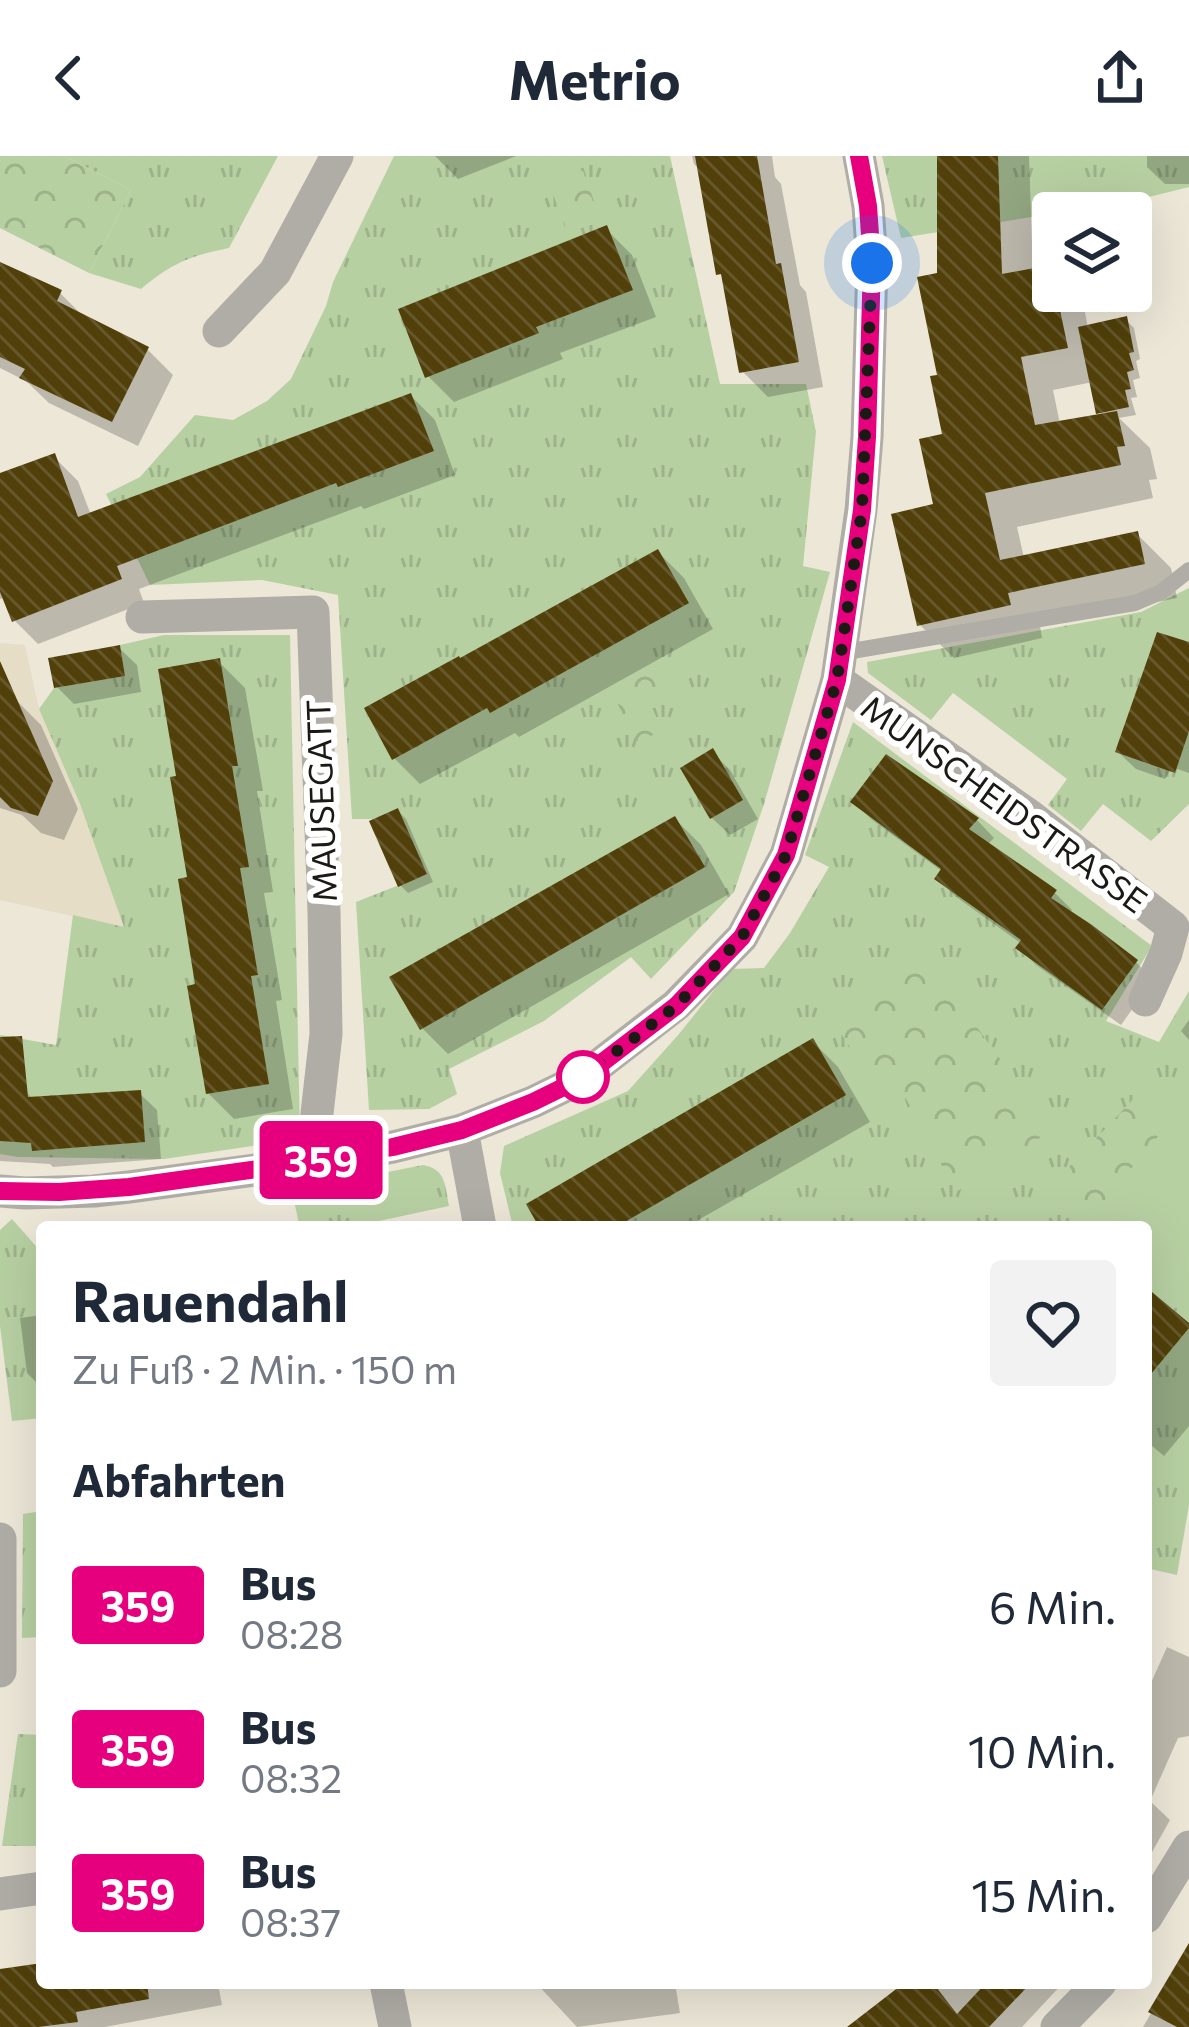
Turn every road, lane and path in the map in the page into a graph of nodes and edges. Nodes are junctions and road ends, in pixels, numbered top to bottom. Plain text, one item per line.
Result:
1 (337, 156) edge
2 (859, 156) edge
3 (219, 331) dead end
4 (1189, 570) edge
5 (142, 617) dead end
6 (839, 666) junction
7 (1181, 916) edge
8 (1144, 1000) dead end
9 (462, 1130) junction
10 (321, 1160) junction
11 (0, 1191) edge
12 (479, 1221) edge
13 (0, 1539) edge
14 (0, 1672) edge
15 (1189, 1847) edge
16 (36, 1889) edge
17 (0, 1894) edge
18 (1152, 1907) edge
19 (387, 1989) edge
20 (1094, 1989) edge
21 (395, 2027) edge
22 (1057, 2027) edge

1 - 3 street
2 - 6 street, MUNSCHEIDSTRASSE
4 - 6 lane
5 - 10 street, MAUSEGATT
6 - 7 street, MUNSCHEIDSTRASSE
6 - 9 street, MUNSCHEIDSTRASSE
7 - 8 street, MUNSCHEIDSTRASSE
9 - 10 street, MUNSCHEIDSTRASSE
9 - 12 street
10 - 11 street, MUNSCHEIDSTRASSE
13 - 14 street
15 - 18 street
16 - 17 street
19 - 21 street
20 - 22 street

